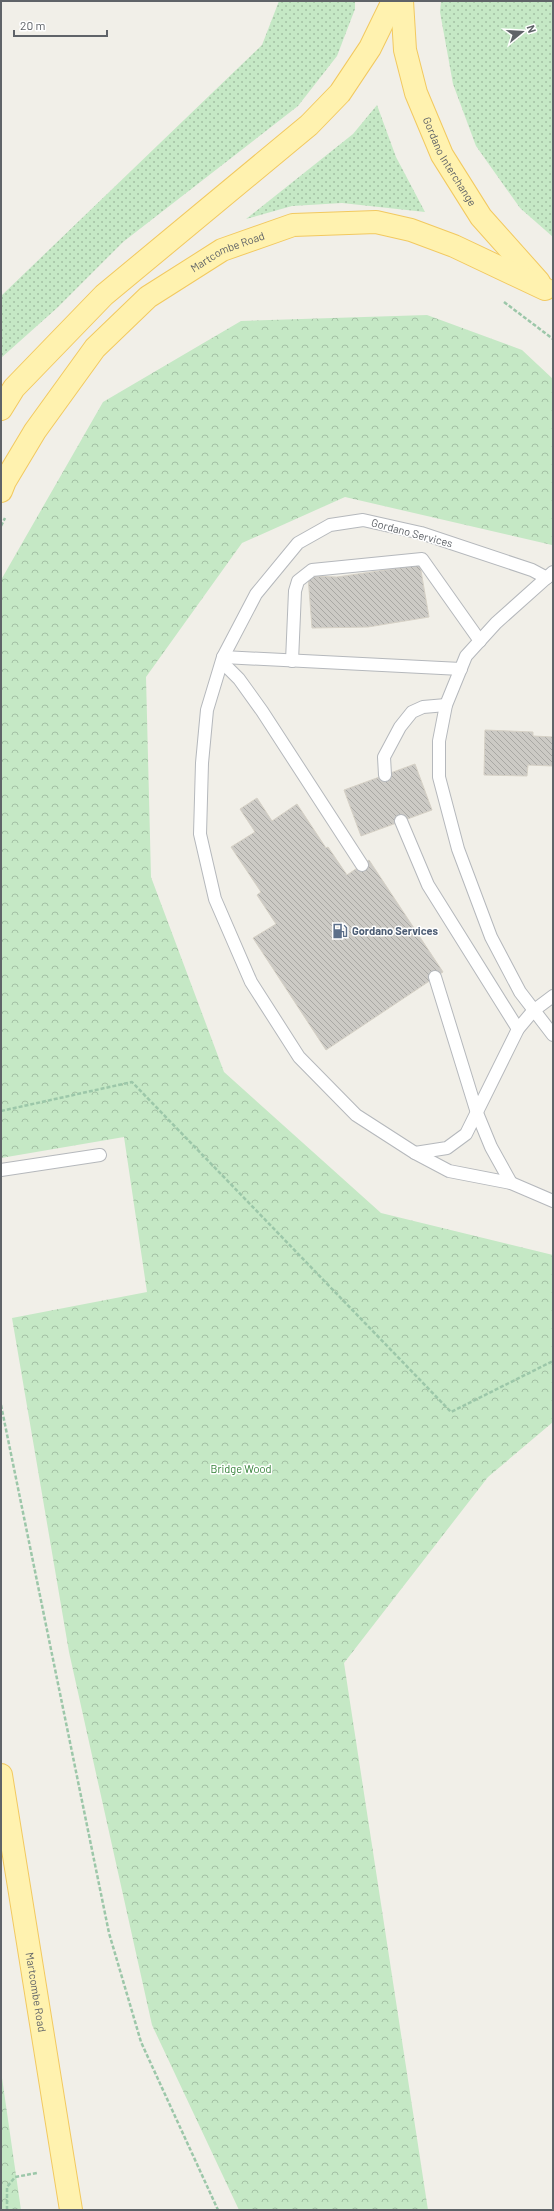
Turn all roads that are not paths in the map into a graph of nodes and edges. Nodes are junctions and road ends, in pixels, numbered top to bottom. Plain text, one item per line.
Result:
1 (393, 1) edge
2 (402, 1) edge
3 (549, 292) edge
4 (1, 409) edge
5 (1, 492) edge
6 (550, 575) edge
7 (480, 641) junction
8 (223, 659) junction
9 (292, 661) junction
10 (461, 668) junction
11 (446, 705) junction
12 (385, 775) dead end
13 (401, 821) dead end
14 (362, 865) dead end
15 (435, 977) dead end
16 (553, 996) edge
17 (533, 1011) junction
18 (518, 1029) junction
19 (553, 1035) edge
20 (477, 1113) junction
21 (416, 1153) junction
22 (100, 1155) dead end
23 (1, 1170) edge
24 (511, 1183) junction
25 (553, 1201) edge
26 (1, 1775) edge
27 (71, 2210) edge

1 - 4 main road
2 - 3 main road, Gordano Interchange
3 - 5 main road, Martcombe Road
6 - 7 lane, Gordano Services
6 - 8 lane, Gordano Services
7 - 9 lane
7 - 10 lane, Gordano Services
8 - 9 lane
8 - 14 lane
8 - 21 lane, Gordano Services
9 - 10 lane
10 - 11 lane, Gordano Services
11 - 12 lane
11 - 17 lane, Gordano Services
13 - 18 lane
15 - 20 lane
16 - 17 lane
17 - 18 lane
17 - 19 lane, Gordano Services
18 - 20 lane
20 - 21 lane
20 - 24 lane
21 - 24 lane, Gordano Services
22 - 23 lane
24 - 25 lane, Gordano Services
26 - 27 main road, Martcombe Road

